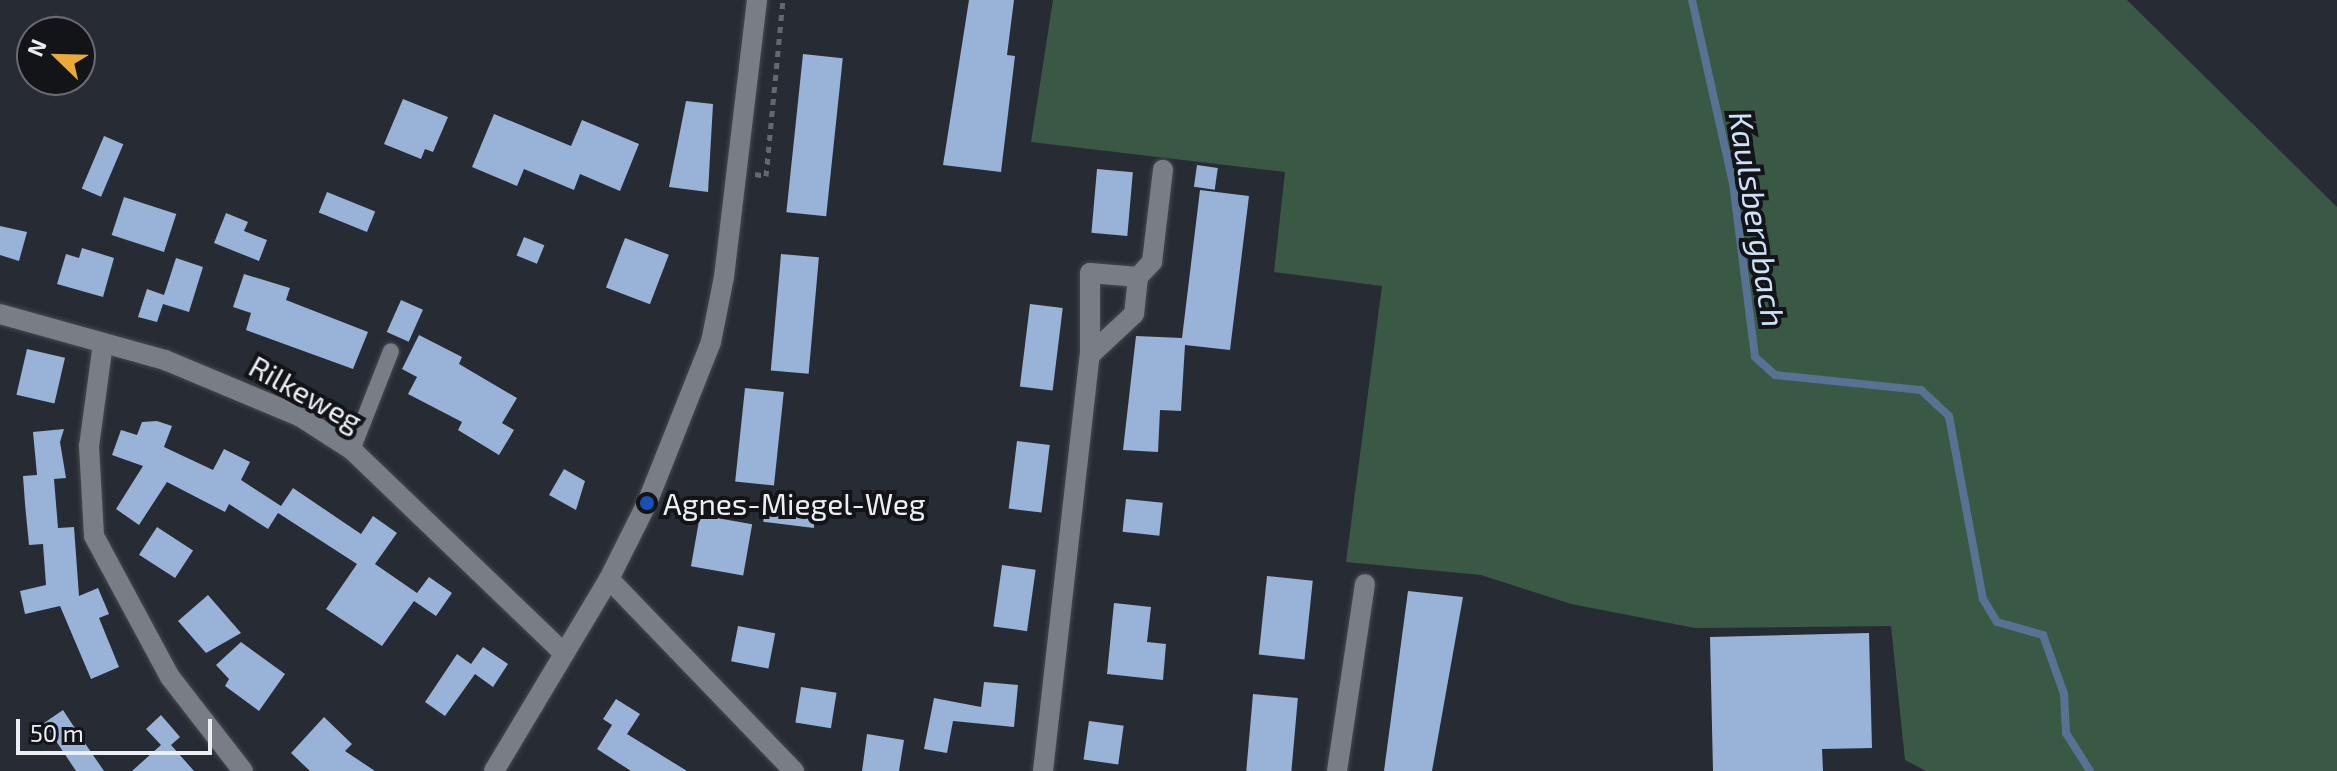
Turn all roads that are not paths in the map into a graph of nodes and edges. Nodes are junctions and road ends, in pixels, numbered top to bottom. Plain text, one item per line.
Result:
1 (757, 0) edge
2 (1163, 170) dead end
3 (1138, 277) junction
4 (0, 314) edge
5 (103, 343) junction
6 (391, 351) dead end
7 (1090, 355) junction
8 (352, 450) junction
9 (609, 579) junction
10 (1365, 584) dead end
11 (564, 653) junction
12 (243, 771) edge
13 (494, 771) edge
14 (794, 771) edge
15 (1043, 771) edge
16 (1337, 771) edge

1 - 9 street
2 - 3 street
3 - 7 street
3 - 7 street
4 - 5 street, Rilkeweg
5 - 8 street, Rilkeweg
5 - 12 street
6 - 8 lane
7 - 15 street
8 - 11 street, Rilkeweg
9 - 11 street
9 - 14 street
10 - 16 street
11 - 13 street

